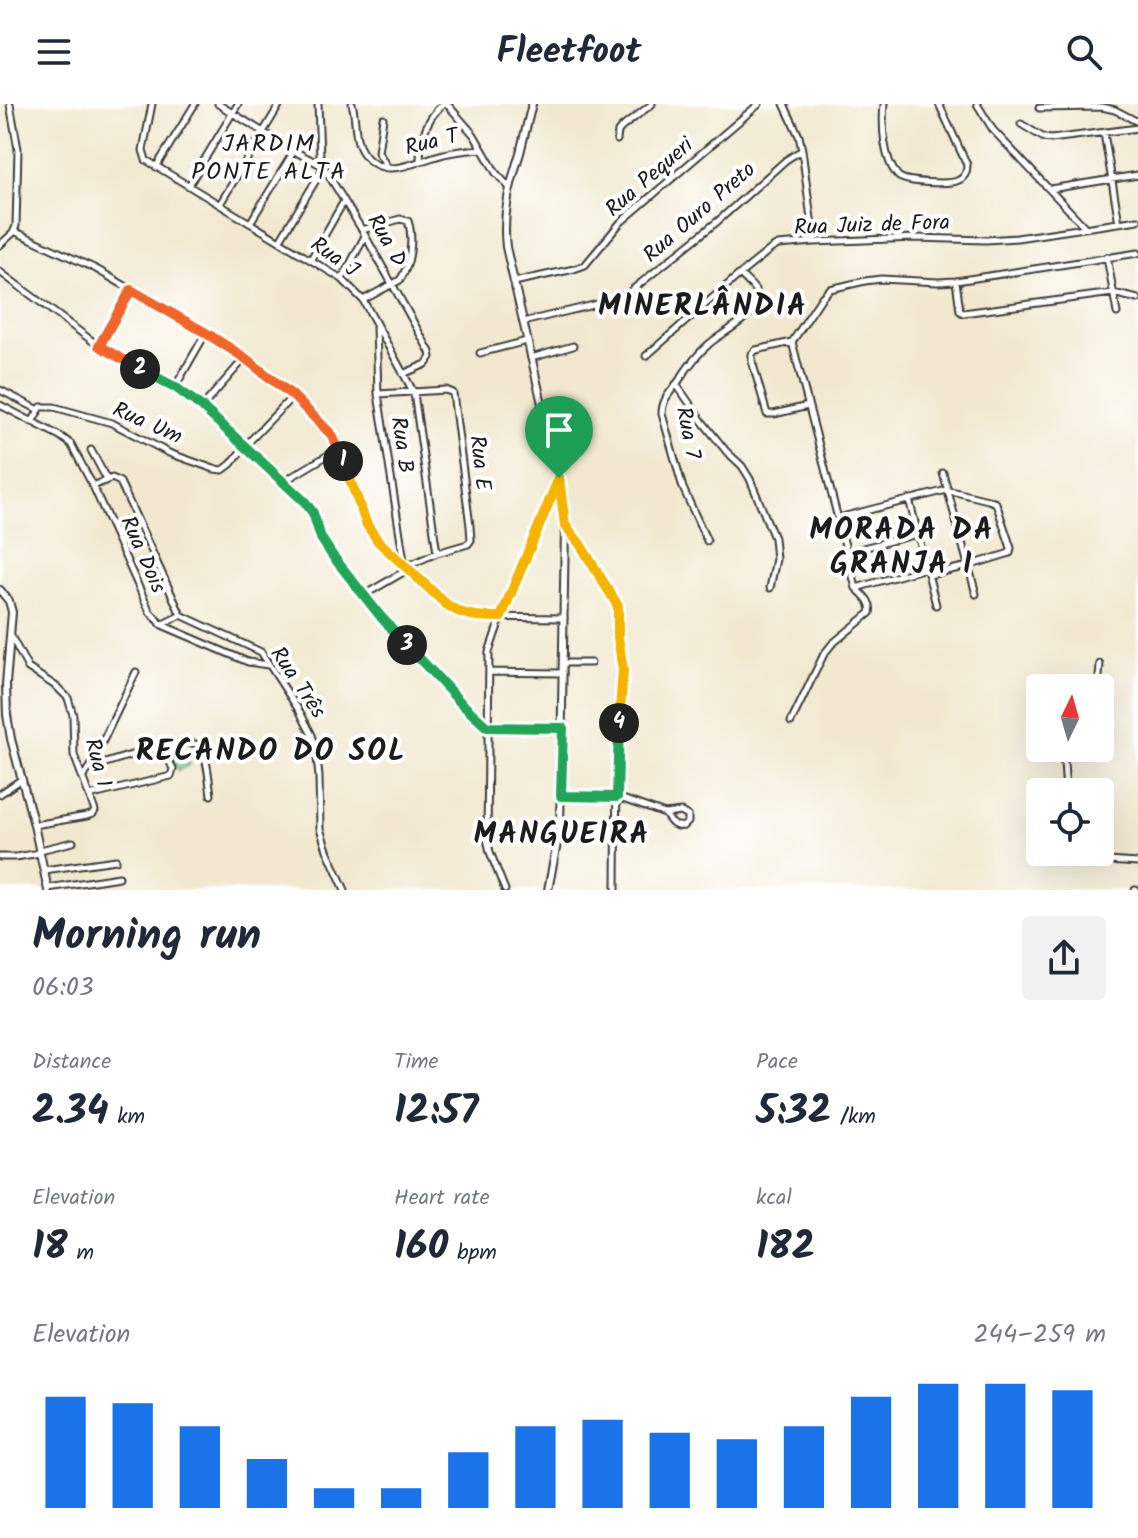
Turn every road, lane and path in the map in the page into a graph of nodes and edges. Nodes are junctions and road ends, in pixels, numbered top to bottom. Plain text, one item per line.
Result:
1 (10, 104) edge
2 (152, 104) edge
3 (195, 104) edge
4 (218, 104) edge
5 (238, 104) edge
6 (280, 104) edge
7 (318, 104) edge
8 (352, 104) edge
9 (445, 104) edge
10 (532, 104) edge
11 (652, 104) edge
12 (759, 104) edge
13 (784, 104) edge
14 (884, 104) edge
15 (939, 104) edge
16 (977, 104) edge
17 (1039, 108) dead end
18 (232, 113) junction
19 (383, 118) dead end
20 (1021, 124) dead end
21 (1138, 125) edge
22 (263, 132) junction
23 (1104, 133) junction
24 (617, 140) dead end
25 (482, 149) junction
26 (802, 150) junction
27 (294, 151) junction
28 (420, 161) junction
29 (324, 166) junction
30 (156, 167) junction
31 (389, 169) junction
32 (1138, 175) edge
33 (1112, 179) junction
34 (189, 185) junction
35 (509, 187) junction
36 (1049, 189) junction
37 (344, 201) junction
38 (220, 204) junction
39 (1138, 220) edge
40 (250, 223) junction
41 (1119, 223) junction
42 (1084, 227) junction
43 (362, 230) junction
44 (13, 232) junction
45 (0, 237) edge
46 (364, 237) junction
47 (280, 240) junction
48 (814, 242) junction
49 (0, 245) edge
50 (1138, 253) edge
51 (1107, 257) junction
52 (311, 259) junction
53 (0, 272) edge
54 (740, 274) junction
55 (342, 279) junction
56 (956, 281) junction
57 (514, 282) junction
58 (393, 284) junction
59 (131, 290) junction
60 (1113, 293) junction
61 (1138, 299) edge
62 (363, 300) junction
63 (1117, 313) dead end
64 (523, 322) junction
65 (376, 326) junction
66 (206, 333) junction
67 (527, 341) junction
68 (792, 342) junction
69 (99, 346) junction
70 (573, 346) dead end
71 (480, 353) dead end
72 (646, 356) dead end
73 (245, 358) junction
74 (531, 358) junction
75 (403, 374) junction
76 (676, 384) junction
77 (175, 387) junction
78 (0, 390) edge
79 (414, 393) junction
80 (378, 394) junction
81 (293, 396) junction
82 (0, 405) edge
83 (808, 406) junction
84 (202, 407) junction
85 (39, 410) junction
86 (32, 422) junction
87 (245, 446) junction
88 (338, 449) junction
89 (91, 450) dead end
90 (943, 473) dead end
91 (559, 478) junction
92 (107, 480) junction
93 (283, 482) junction
94 (93, 486) junction
95 (947, 490) junction
96 (552, 497) junction
97 (561, 497) junction
98 (909, 499) junction
99 (838, 518) junction
100 (565, 525) junction
101 (918, 534) junction
102 (707, 541) dead end
103 (847, 552) junction
104 (437, 553) junction
105 (968, 566) junction
106 (406, 568) junction
107 (926, 568) junction
108 (929, 575) junction
109 (770, 588) dead end
110 (856, 588) junction
111 (2, 594) edge
112 (976, 594) dead end
113 (364, 595) junction
114 (936, 605) dead end
115 (181, 615) junction
116 (501, 617) junction
117 (564, 618) junction
118 (162, 625) junction
119 (10, 636) junction
120 (563, 663) junction
121 (591, 663) dead end
122 (1100, 664) dead end
123 (269, 665) junction
124 (136, 672) dead end
125 (489, 672) junction
126 (563, 673) junction
127 (1099, 674) edge
128 (791, 722) dead end
129 (487, 727) junction
130 (563, 728) junction
131 (163, 747) junction
132 (90, 768) junction
133 (83, 776) junction
134 (22, 779) junction
135 (0, 794) edge
136 (211, 795) dead end
137 (89, 796) junction
138 (561, 796) junction
139 (617, 797) junction
140 (665, 814) dead end
141 (34, 825) junction
142 (73, 842) dead end
143 (40, 851) junction
144 (0, 857) edge
145 (116, 860) dead end
146 (1114, 861) edge
147 (1138, 863) edge
148 (44, 870) junction
149 (119, 877) dead end
150 (48, 889) edge
151 (345, 890) edge
152 (505, 890) edge
153 (548, 890) edge
154 (616, 890) edge

1 - 44 street
2 - 30 street
3 - 30 street
4 - 18 street
5 - 18 street
6 - 22 street
7 - 29 street, Rua D
8 - 31 street, Rua T
9 - 25 street
9 - 28 street
10 - 35 street
11 - 24 street
12 - 57 street, Rua Pequeri
13 - 26 street
14 - 15 street
16 - 36 street
17 - 21 street
18 - 22 street
18 - 34 street
19 - 31 street, Rua T
20 - 23 street
21 - 23 street
22 - 27 street
22 - 38 street
23 - 33 street
25 - 28 street, Rua T
25 - 35 street
26 - 48 street
26 - 64 street, Rua Ouro Preto
27 - 29 street
27 - 40 street
28 - 31 street, Rua T
29 - 37 street, Rua D
29 - 47 street
30 - 34 street, Rua J
32 - 33 street
33 - 36 street
33 - 41 street
34 - 38 street, Rua J
35 - 57 street
36 - 42 street
37 - 43 street, Rua D
37 - 52 street
38 - 40 street, Rua J
39 - 41 street, Rua Juiz de Fora
40 - 47 street, Rua J
41 - 42 street, Rua Juiz de Fora
42 - 48 street, Rua Juiz de Fora
43 - 46 street, Rua D
43 - 58 street
44 - 45 street
44 - 49 street
44 - 59 street
46 - 55 street
46 - 58 street, Rua D
47 - 52 street, Rua J
48 - 54 street, Rua Juiz de Fora
50 - 51 street
51 - 56 street
51 - 60 street
52 - 55 street, Rua J
53 - 69 street
54 - 72 street, Rua Juiz de Fora
54 - 76 street, Rua 7
55 - 62 street, Rua J
56 - 60 street
56 - 68 street
57 - 64 street
58 - 62 street
58 - 75 street, Rua D
59 - 66 street
59 - 69 street
60 - 61 street
60 - 63 street
62 - 65 street, Rua J
64 - 67 street
65 - 75 street, Rua J
65 - 80 street, Rua B
66 - 73 street
66 - 77 street
67 - 71 street
67 - 74 street
68 - 83 street
68 - 83 street
69 - 77 street
70 - 74 street
73 - 81 street
73 - 84 street
74 - 91 street
75 - 79 street, Rua J
76 - 102 street, Rua 7
76 - 109 street
77 - 84 street
78 - 85 street
79 - 80 street, Rua E
79 - 104 street, Rua J
79 - 104 street, Rua E
80 - 106 street, Rua B
81 - 87 street
81 - 88 street
82 - 86 street
83 - 99 street
84 - 87 street
85 - 86 street
85 - 87 street, Rua Um
86 - 94 street, Rua Dois
87 - 93 street
88 - 93 street
88 - 106 street
89 - 92 street
90 - 95 street
91 - 96 street
91 - 97 street
92 - 94 street
92 - 115 street
93 - 113 street
94 - 118 street, Rua Dois
95 - 98 street
95 - 105 street
95 - 105 street
96 - 97 street
96 - 116 street
97 - 100 street
98 - 99 street
98 - 101 street
99 - 103 street
100 - 117 street
100 - 139 street
101 - 103 street
101 - 107 street
103 - 110 street
104 - 106 street, Rua E
105 - 108 street
105 - 112 street
106 - 113 street, Rua E
106 - 116 street
107 - 108 street
107 - 110 street
108 - 114 street
110 - 128 street
111 - 119 street
113 - 129 street
115 - 118 street
115 - 123 street, Rua Três
116 - 117 street
116 - 125 street
117 - 120 street
118 - 123 street, Rua Dois
119 - 133 street, Rua 1
119 - 134 street
120 - 121 street
120 - 126 street
122 - 127 street
123 - 151 street, Rua Três
124 - 132 street
125 - 126 street
125 - 129 street
126 - 130 street
129 - 130 street
129 - 152 street
130 - 138 street
131 - 132 street
131 - 136 street
131 - 137 street
132 - 133 street
133 - 137 street, Rua 1
134 - 135 street
134 - 141 street
137 - 141 street, Rua 1
138 - 139 street
138 - 153 street
139 - 140 street
139 - 154 street
141 - 143 street
142 - 143 street
143 - 144 street
143 - 148 street
145 - 148 street
146 - 147 street
148 - 150 street
149 - 150 street

